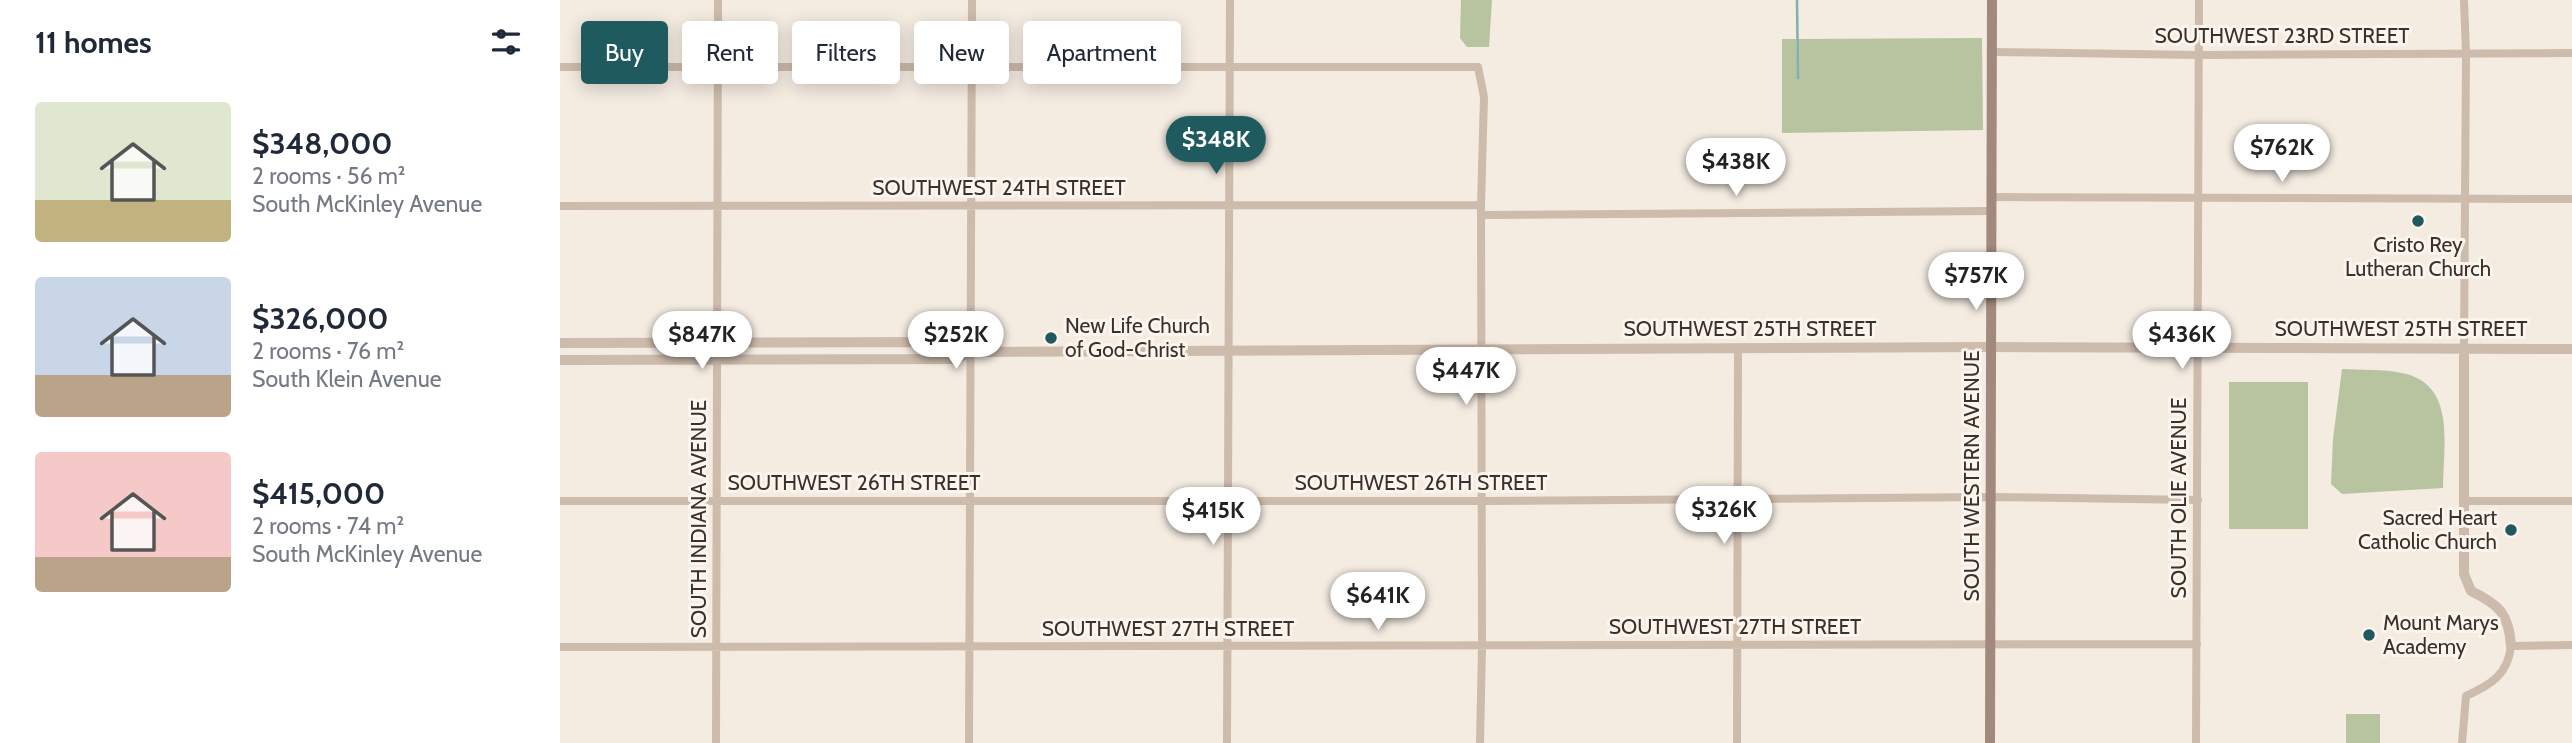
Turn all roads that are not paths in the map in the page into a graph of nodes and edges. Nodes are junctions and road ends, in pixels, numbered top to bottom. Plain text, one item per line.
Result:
1 (718, 0) edge
2 (972, 0) edge
3 (1230, 0) edge
4 (1992, 0) edge
5 (2199, 0) edge
6 (2464, 0) edge
7 (718, 21) edge
8 (972, 21) edge
9 (1992, 52) junction
10 (2466, 53) junction
11 (2572, 53) edge
12 (2199, 55) junction
13 (560, 67) edge
14 (914, 67) edge
15 (1009, 67) edge
16 (1230, 67) junction
17 (682, 69) edge
18 (778, 69) edge
19 (717, 84) edge
20 (971, 84) edge
21 (1991, 197) junction
22 (2197, 198) junction
23 (2463, 199) junction
24 (2572, 199) edge
25 (1231, 204) junction
26 (970, 205) junction
27 (1481, 205) junction
28 (560, 206) edge
29 (717, 207) junction
30 (1991, 211) junction
31 (1481, 215) junction
32 (560, 343) edge
33 (716, 343) junction
34 (1992, 347) junction
35 (2196, 348) junction
36 (1738, 349) junction
37 (2464, 349) junction
38 (2572, 349) edge
39 (1480, 350) junction
40 (1229, 351) junction
41 (970, 352) junction
42 (560, 360) edge
43 (716, 361) junction
44 (1991, 497) junction
45 (1227, 500) junction
46 (1738, 500) junction
47 (2198, 500) junction
48 (560, 501) edge
49 (718, 501) junction
50 (969, 501) junction
51 (1481, 501) junction
52 (2463, 501) junction
53 (2572, 501) edge
54 (1991, 643) junction
55 (2197, 644) junction
56 (1738, 645) junction
57 (2572, 645) edge
58 (1227, 646) junction
59 (1482, 646) junction
60 (2511, 646) junction
61 (560, 647) edge
62 (718, 648) junction
63 (969, 648) junction
64 (716, 743) edge
65 (969, 743) edge
66 (1227, 743) edge
67 (1480, 743) edge
68 (1737, 743) edge
69 (1990, 743) edge
70 (2196, 743) edge
71 (2462, 743) edge

1 - 7 street, SOUTH INDIANA AVENUE
2 - 8 street
3 - 16 street
4 - 9 main road, SOUTH WESTERN AVENUE
5 - 12 street, SOUTH OLIE AVENUE
6 - 10 street
9 - 12 street, SOUTHWEST 23RD STREET
9 - 21 main road, SOUTH WESTERN AVENUE
10 - 11 street, SOUTHWEST 23RD STREET
10 - 12 street, SOUTHWEST 23RD STREET
10 - 23 street
12 - 22 street, SOUTH OLIE AVENUE
13 - 17 street
14 - 18 street
15 - 16 street
16 - 25 street
16 - 27 street
19 - 29 street, SOUTH INDIANA AVENUE
20 - 26 street
21 - 22 street
21 - 30 main road, SOUTH WESTERN AVENUE
22 - 23 street
22 - 35 street, SOUTH OLIE AVENUE
23 - 24 street
23 - 37 street
25 - 26 street, SOUTHWEST 24TH STREET
25 - 27 street, SOUTHWEST 24TH STREET
25 - 40 street
26 - 29 street, SOUTHWEST 24TH STREET
26 - 41 street
27 - 31 street
28 - 29 street, SOUTHWEST 24TH STREET
29 - 33 street, SOUTH INDIANA AVENUE
30 - 31 street
30 - 34 main road, SOUTH WESTERN AVENUE
31 - 39 street
32 - 33 street, SOUTHWEST 25TH STREET
33 - 41 street, SOUTHWEST 25TH STREET
33 - 43 street, SOUTH INDIANA AVENUE
34 - 35 street, SOUTHWEST 25TH STREET
34 - 36 street, SOUTHWEST 25TH STREET
34 - 44 main road, SOUTH WESTERN AVENUE
35 - 37 street, SOUTHWEST 25TH STREET
35 - 47 street, SOUTH OLIE AVENUE
36 - 39 street, SOUTHWEST 25TH STREET
36 - 46 street
37 - 38 street, SOUTHWEST 25TH STREET
37 - 52 street
39 - 40 street, SOUTHWEST 25TH STREET
39 - 51 street
40 - 41 street, SOUTHWEST 25TH STREET
40 - 45 street
41 - 43 street, SOUTHWEST 25TH STREET
41 - 50 street
42 - 43 street, SOUTHWEST 25TH STREET
43 - 49 street, SOUTH INDIANA AVENUE
44 - 46 street, SOUTHWEST 26TH STREET
44 - 47 street, SOUTHWEST 26TH STREET
44 - 54 main road, SOUTH WESTERN AVENUE
45 - 50 street, SOUTHWEST 26TH STREET
45 - 51 street, SOUTHWEST 26TH STREET
45 - 58 street
46 - 51 street, SOUTHWEST 26TH STREET
46 - 56 street
47 - 55 street, SOUTH OLIE AVENUE
48 - 49 street, SOUTHWEST 26TH STREET
49 - 50 street, SOUTHWEST 26TH STREET
49 - 62 street, SOUTH INDIANA AVENUE
50 - 63 street
51 - 59 street
52 - 53 street
52 - 60 street
54 - 55 street, SOUTHWEST 27TH STREET
54 - 56 street, SOUTHWEST 27TH STREET
54 - 69 main road, SOUTH WESTERN AVENUE
55 - 70 street, SOUTH OLIE AVENUE
56 - 59 street, SOUTHWEST 27TH STREET
56 - 68 street
57 - 60 street
58 - 59 street, SOUTHWEST 27TH STREET
58 - 63 street, SOUTHWEST 27TH STREET
58 - 66 street
59 - 67 street
60 - 71 street
61 - 62 street, SOUTHWEST 27TH STREET
62 - 63 street, SOUTHWEST 27TH STREET
62 - 64 street, SOUTH INDIANA AVENUE
63 - 65 street

